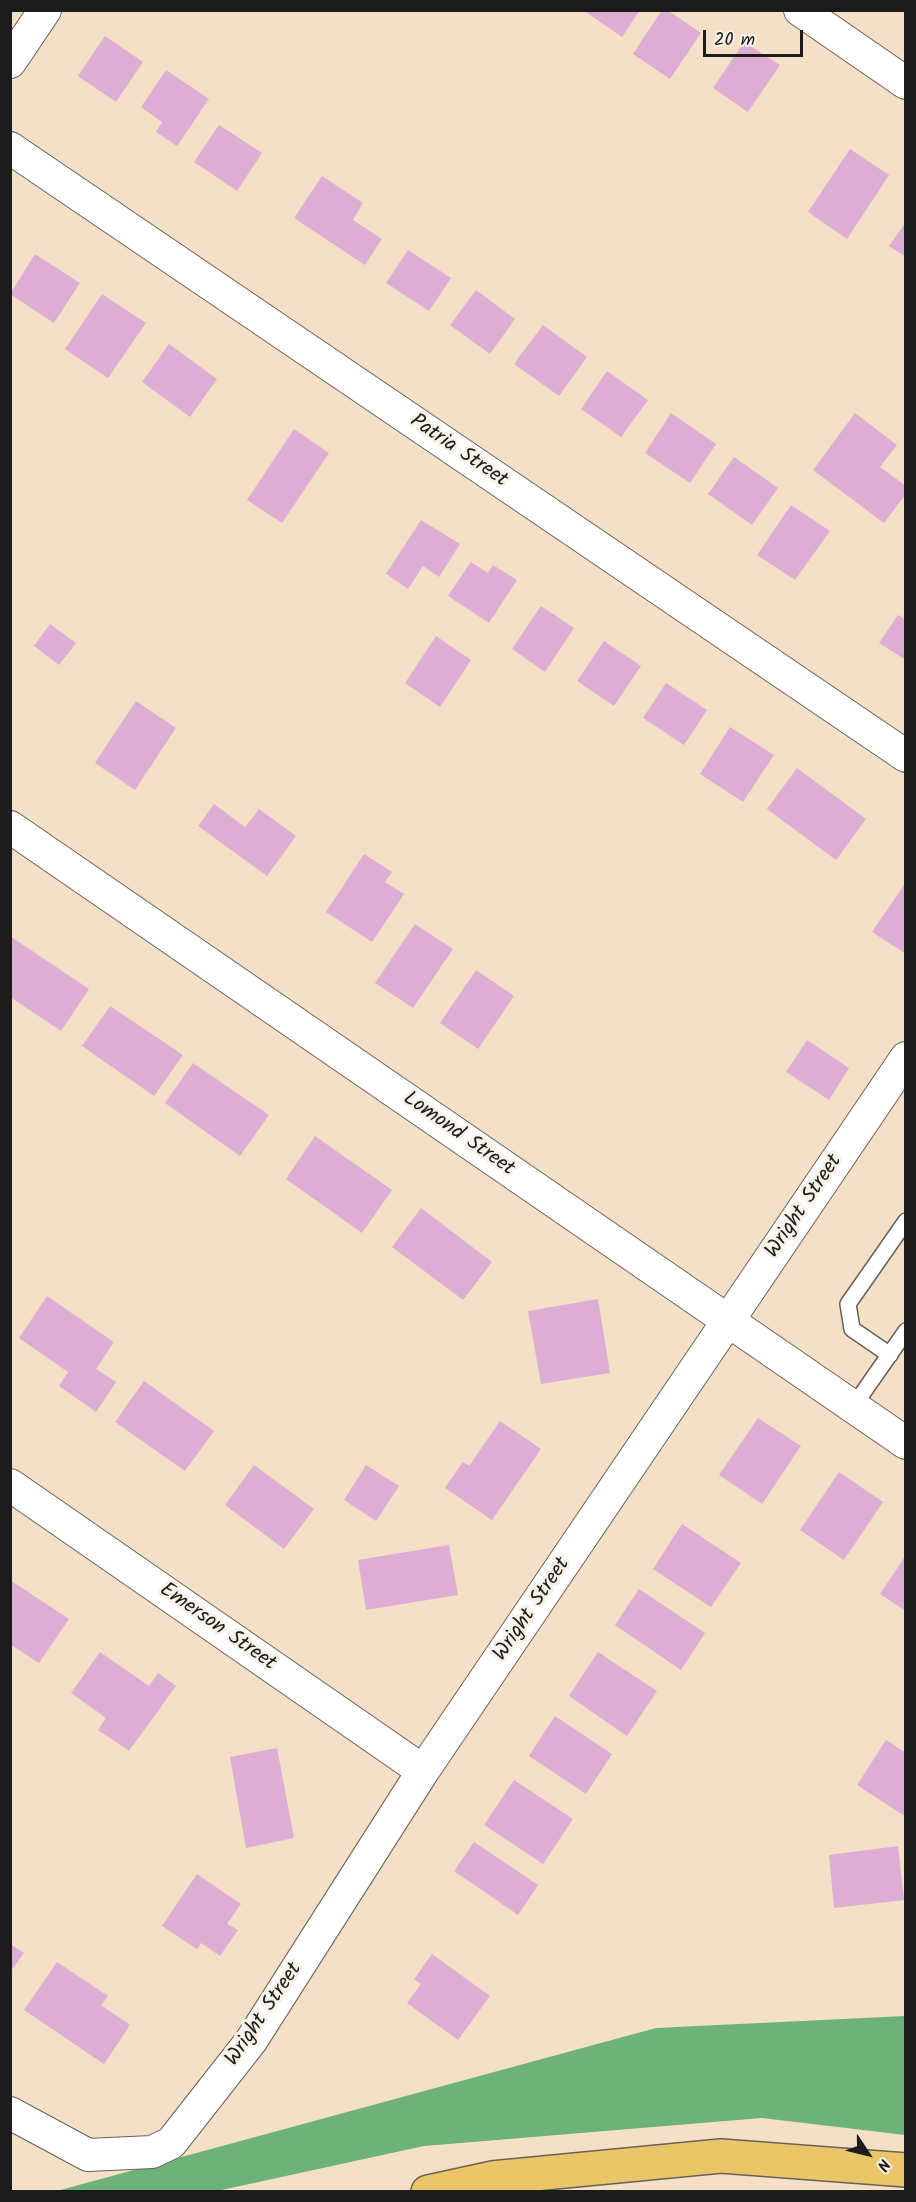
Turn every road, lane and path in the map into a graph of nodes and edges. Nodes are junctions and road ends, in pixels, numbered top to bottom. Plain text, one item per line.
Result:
1 (45, 10) edge
2 (800, 10) edge
3 (10, 62) edge
4 (906, 83) edge
5 (10, 148) edge
6 (906, 756) edge
7 (10, 827) edge
8 (901, 1075) edge
9 (906, 1221) edge
10 (728, 1321) junction
11 (906, 1331) edge
12 (890, 1355) junction
13 (854, 1407) junction
14 (906, 1443) edge
15 (10, 1485) edge
16 (423, 1771) junction
17 (10, 2113) edge
18 (906, 2170) edge
19 (428, 2192) edge

1 - 3 street
2 - 4 street
5 - 6 street, Patria Street
7 - 10 street, Lomond Street
8 - 10 street, Wright Street
9 - 12 lane
10 - 13 street, Lomond Street
10 - 16 street, Wright Street
11 - 12 lane
12 - 13 lane
13 - 14 street, Lomond Street
15 - 16 street, Emerson Street
16 - 17 street, Wright Street
18 - 19 highway

